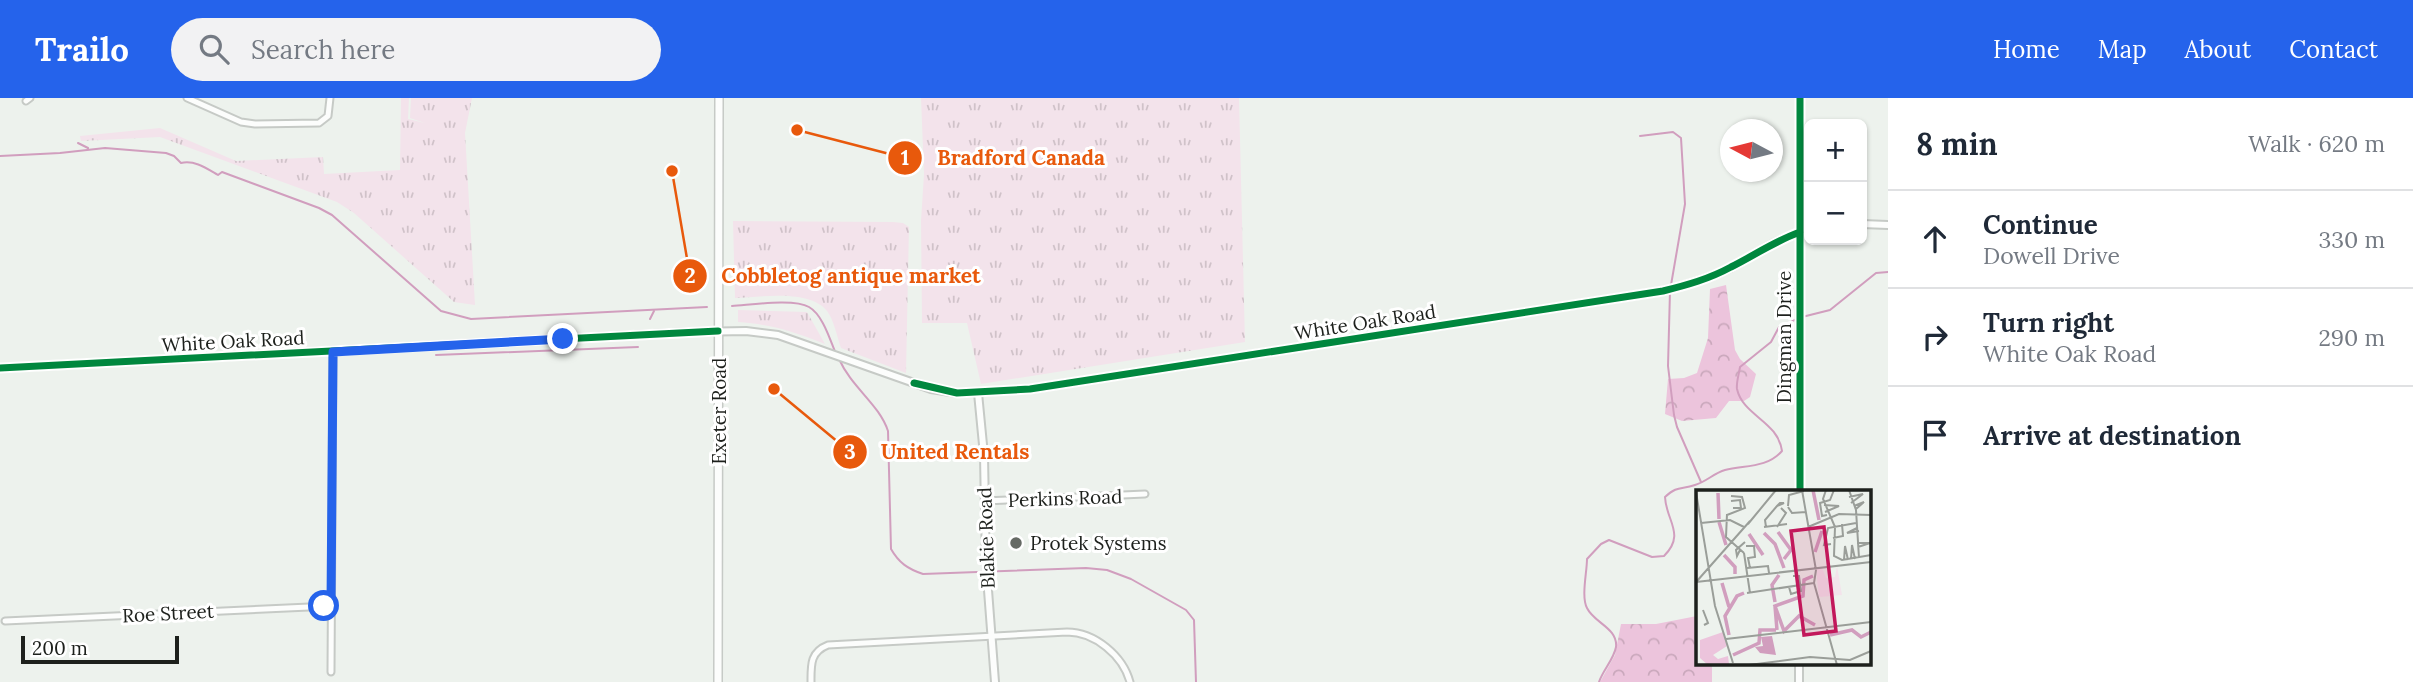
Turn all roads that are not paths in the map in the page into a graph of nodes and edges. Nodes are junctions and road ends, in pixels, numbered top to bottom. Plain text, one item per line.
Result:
1 (187, 98) edge
2 (330, 98) edge
3 (719, 98) edge
4 (1800, 98) edge
5 (1867, 224) edge
6 (1888, 225) edge
7 (1800, 232) junction
8 (1804, 232) edge
9 (718, 331) junction
10 (333, 352) junction
11 (0, 368) edge
12 (978, 393) junction
13 (1800, 490) edge
14 (1144, 494) dead end
15 (985, 501) junction
16 (986, 567) joint
17 (987, 577) joint
18 (331, 606) junction
19 (5, 621) dead end
20 (992, 636) junction
21 (1799, 664) edge
22 (331, 672) dead end
23 (718, 682) edge
24 (811, 682) edge
25 (995, 682) edge
26 (1130, 682) edge
27 (1799, 682) edge

1 - 2 street
3 - 9 main road, Exeter Road
4 - 7 street, Dingman Drive
5 - 6 street
7 - 8 street, White Oak Road
7 - 12 street, White Oak Road
7 - 13 street, Dingman Drive
9 - 10 street, White Oak Road
9 - 12 street, White Oak Road
9 - 23 main road, Exeter Road
10 - 11 street, White Oak Road
10 - 18 street
12 - 15 street, Blakie Road
14 - 15 street, Perkins Road
15 - 16 street, Blakie Road
16 - 17 street, Blakie Road
17 - 20 street, Blakie Road
18 - 19 street, Roe Street
18 - 22 street
20 - 24 street
20 - 25 street, Blakie Road
20 - 26 street
21 - 27 street

